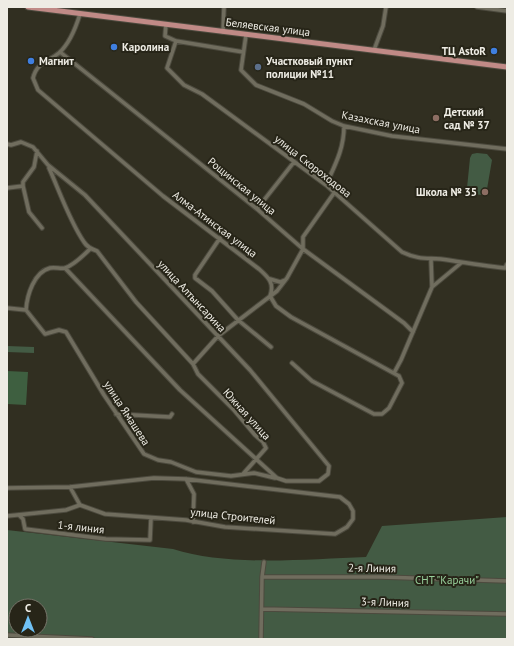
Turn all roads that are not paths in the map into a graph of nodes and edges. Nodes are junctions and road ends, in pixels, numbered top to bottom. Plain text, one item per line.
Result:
1 (28, 7) edge
2 (224, 7) edge
3 (386, 7) edge
4 (477, 7) edge
5 (507, 11) edge
6 (80, 14) junction
7 (166, 24) junction
8 (223, 32) junction
9 (246, 35) junction
10 (176, 41) junction
11 (374, 50) junction
12 (60, 52) junction
13 (243, 52) junction
14 (507, 67) edge
15 (344, 126) junction
16 (7, 144) edge
17 (507, 149) edge
18 (37, 151) junction
19 (294, 162) junction
20 (48, 166) junction
21 (326, 185) junction
22 (23, 186) junction
23 (7, 188) edge
24 (334, 193) junction
25 (257, 209) junction
26 (42, 228) dead end
27 (220, 238) junction
28 (90, 249) junction
29 (303, 249) junction
30 (431, 260) junction
31 (461, 263) junction
32 (506, 266) edge
33 (65, 268) junction
34 (287, 278) junction
35 (270, 279) junction
36 (432, 287) junction
37 (270, 296) junction
38 (7, 308) edge
39 (26, 310) junction
40 (238, 320) junction
41 (413, 332) junction
42 (218, 336) junction
43 (271, 347) dead end
44 (292, 362) dead end
45 (193, 364) junction
46 (394, 373) junction
47 (116, 414) junction
48 (172, 414) dead end
49 (256, 459) junction
50 (329, 466) joint
51 (243, 474) junction
52 (277, 478) junction
53 (186, 479) junction
54 (70, 487) junction
55 (7, 488) edge
56 (80, 505) junction
57 (19, 515) junction
58 (7, 516) edge
59 (151, 518) junction
60 (193, 522) junction
61 (264, 562) dead end
62 (262, 577) junction
63 (507, 581) edge
64 (262, 608) junction
65 (507, 614) edge
66 (7, 635) edge
67 (92, 639) edge
68 (261, 639) edge

1 - 6 main road, Беляевская улица
2 - 8 street
3 - 11 street
4 - 5 street
6 - 7 main road, Беляевская улица
6 - 12 street
7 - 8 main road, Беляевская улица
7 - 10 street
8 - 9 main road, Беляевская улица
9 - 11 main road, Беляевская улица
9 - 13 street
10 - 13 street
10 - 19 street, улица Скороходова
11 - 14 main road, Беляевская улица
12 - 25 street, Рощинская улица
12 - 27 street, Алма-Атинская улица
13 - 15 street, Казахская улица
15 - 17 street, Казахская улица
15 - 21 street
16 - 18 street, улица Алтынсарина
18 - 20 street, улица Алтынсарина
18 - 22 street
19 - 21 street, улица Скороходова
19 - 25 street
20 - 28 street, Южная улица
20 - 42 street, улица Алтынсарина
21 - 24 street, улица Скороходова
22 - 23 street
22 - 26 street
24 - 29 street
24 - 30 street, улица Скороходова
25 - 29 street, Рощинская улица
27 - 35 street, Алма-Атинская улица
27 - 40 street
28 - 33 street
28 - 45 street, Южная улица
29 - 34 street
29 - 41 street, Рощинская улица
30 - 31 street, улица Скороходова
30 - 36 street
31 - 32 street, улица Скороходова
31 - 36 street
33 - 39 street
33 - 49 street
34 - 35 street
34 - 37 street
35 - 37 street
36 - 41 street
37 - 40 street
37 - 46 street
38 - 39 street
39 - 47 street, улица Ямашева
40 - 42 street
40 - 43 street
41 - 46 street
42 - 45 street
42 - 50 street, улица Алтынсарина
44 - 46 street
45 - 49 street, Южная улица
47 - 48 street
47 - 51 street, улица Ямашева
49 - 51 street
49 - 52 street
50 - 52 street, улица Ямашева
51 - 52 street, улица Ямашева
53 - 54 street
53 - 60 street
53 - 60 street, улица Строителей
54 - 55 street
54 - 56 street
56 - 57 street
56 - 59 street, улица Строителей
57 - 58 street
57 - 59 street, 1-я линия
59 - 60 street, улица Строителей
61 - 62 street
62 - 63 street, 2-я Линия
62 - 64 street
64 - 65 street, 3-я Линия
64 - 68 street
66 - 67 street

